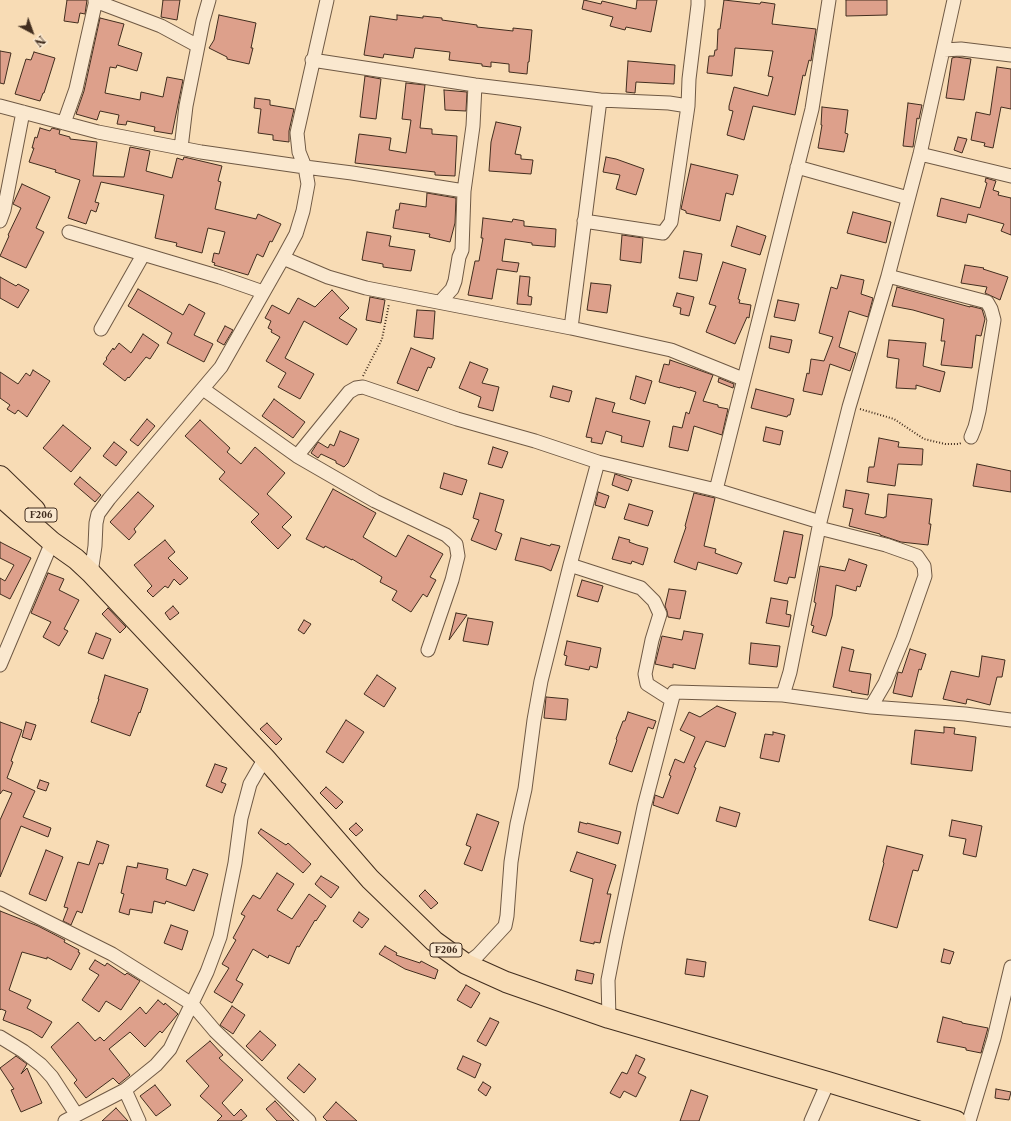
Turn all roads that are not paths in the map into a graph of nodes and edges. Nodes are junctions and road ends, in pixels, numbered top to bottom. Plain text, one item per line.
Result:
1 (96, 0) edge
2 (209, 0) edge
3 (327, 0) edge
4 (698, 0) edge
5 (830, 0) edge
6 (954, 0) edge
7 (198, 46) junction
8 (944, 50) junction
9 (1011, 55) edge
10 (312, 60) junction
11 (475, 85) junction
12 (600, 100) junction
13 (0, 106) edge
14 (688, 106) junction
15 (23, 112) junction
16 (64, 123) junction
17 (181, 148) junction
18 (920, 154) junction
19 (305, 167) junction
20 (797, 167) junction
21 (1011, 176) edge
22 (464, 191) junction
23 (908, 198) junction
24 (0, 221) edge
25 (584, 221) junction
26 (69, 232) dead end
27 (143, 255) junction
28 (283, 258) junction
29 (888, 276) junction
30 (263, 292) junction
31 (440, 302) junction
32 (570, 328) junction
33 (101, 329) dead end
34 (744, 379) junction
35 (203, 389) junction
36 (971, 437) road end
37 (297, 456) junction
38 (598, 462) junction
39 (0, 476) edge
40 (716, 490) junction
41 (0, 496) edge
42 (819, 525) junction
43 (52, 542) junction
44 (76, 559) junction
45 (570, 565) junction
46 (91, 573) junction
47 (428, 650) dead end
48 (0, 666) edge
49 (783, 696) junction
50 (672, 700) junction
51 (871, 707) junction
52 (1011, 720) edge
53 (265, 758) junction
54 (0, 898) edge
55 (466, 964) junction
56 (1011, 967) edge
57 (192, 1004) junction
58 (609, 1018) junction
59 (0, 1037) edge
60 (828, 1082) junction
61 (125, 1090) junction
62 (70, 1118) edge
63 (951, 1120) edge
64 (139, 1121) edge
65 (309, 1121) edge
66 (811, 1121) edge
67 (970, 1121) edge

1 - 7 street
1 - 16 street
2 - 7 street
3 - 10 street
4 - 14 street
5 - 20 street
6 - 8 street
7 - 17 street
8 - 9 street
8 - 18 street
10 - 11 street
10 - 19 street
11 - 12 street
11 - 22 street
12 - 14 street
12 - 25 street
13 - 15 street
14 - 25 street
15 - 16 street
15 - 24 street
16 - 17 street
17 - 19 street
18 - 21 street
18 - 23 street
19 - 22 street
19 - 28 street
20 - 23 street
20 - 34 street
22 - 31 street
23 - 29 street
25 - 32 street
26 - 27 street
27 - 30 street
27 - 33 street
28 - 30 street
28 - 31 street
29 - 36 street
29 - 42 street
30 - 35 street
31 - 32 street
32 - 34 street
34 - 40 street
35 - 37 street
35 - 46 street
37 - 38 street
37 - 47 street
38 - 40 street
38 - 45 street
39 - 44 main road, F206
40 - 42 street
41 - 43 main road, F206
42 - 49 street
42 - 51 street
43 - 44 main road, F206
43 - 48 street
44 - 46 main road, F206
45 - 50 street
45 - 55 street
46 - 53 main road, F206
49 - 50 street
49 - 51 street
50 - 58 street
51 - 52 street
53 - 55 main road, F206
53 - 57 street
54 - 57 street
55 - 58 main road, F206
56 - 67 street
57 - 61 street
57 - 65 street
58 - 60 main road, F206
59 - 62 street
60 - 63 main road, F206
60 - 66 street
61 - 62 street
61 - 64 street

